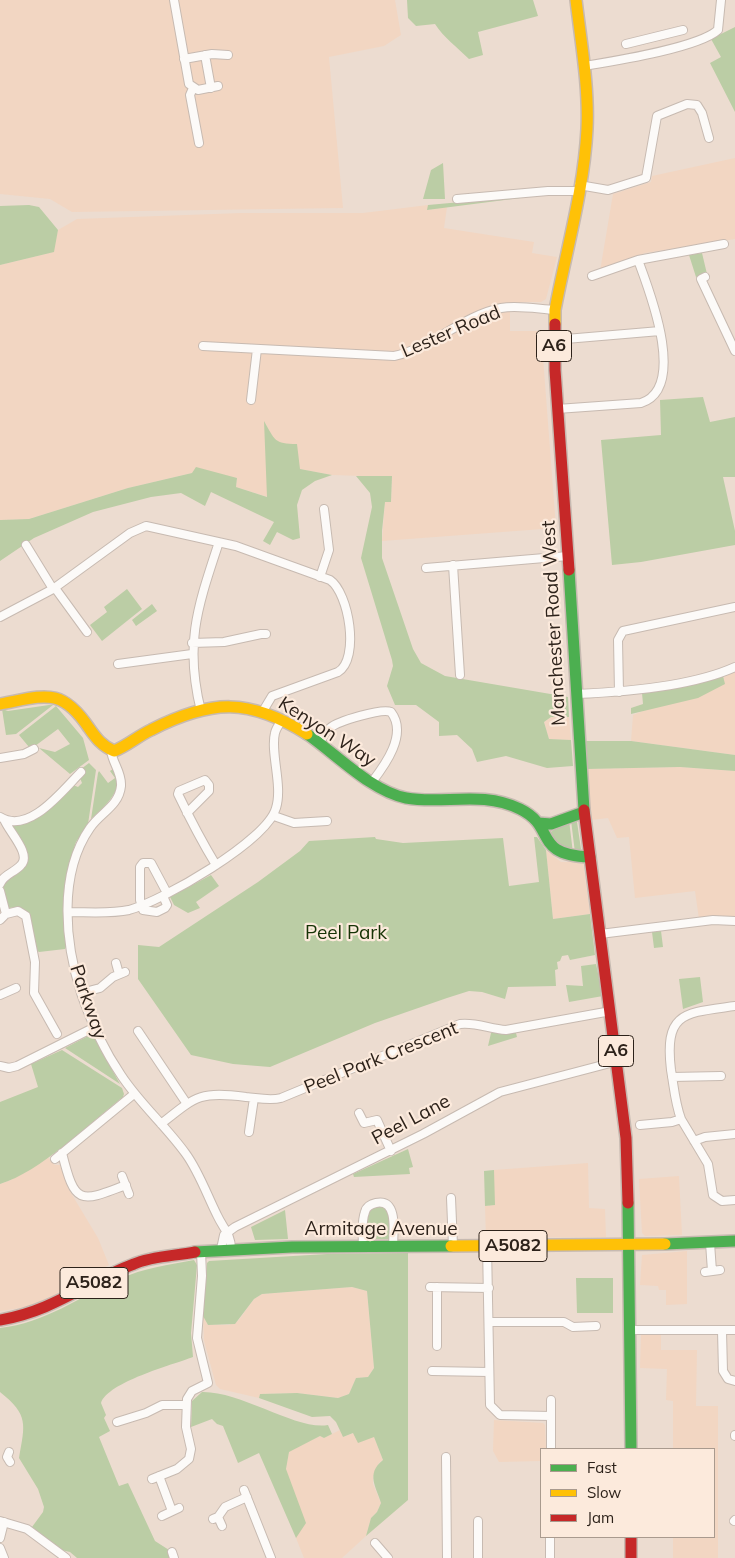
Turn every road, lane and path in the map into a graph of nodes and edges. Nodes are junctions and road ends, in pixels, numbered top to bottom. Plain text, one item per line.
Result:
1 (174, 0) edge
2 (576, 0) edge
3 (721, 0) edge
4 (683, 30) dead end
5 (654, 37) junction
6 (626, 44) dead end
7 (658, 51) junction
8 (205, 55) junction
9 (228, 55) dead end
10 (184, 59) junction
11 (584, 66) junction
12 (193, 88) junction
13 (709, 138) dead end
14 (200, 143) dead end
15 (579, 188) junction
16 (457, 199) dead end
17 (724, 244) dead end
18 (638, 260) junction
19 (592, 276) dead end
20 (705, 277) dead end
21 (555, 310) junction
22 (735, 327) edge
23 (660, 331) junction
24 (726, 331) junction
25 (554, 340) junction
26 (203, 346) dead end
27 (256, 349) junction
28 (735, 351) edge
29 (251, 400) dead end
30 (557, 409) junction
31 (324, 509) dead end
32 (219, 542) junction
33 (27, 545) dead end
34 (568, 556) junction
35 (453, 566) junction
36 (426, 568) dead end
37 (320, 577) junction
38 (54, 589) junction
39 (735, 607) edge
40 (0, 617) edge
41 (86, 627) dead end
42 (266, 634) dead end
43 (192, 643) junction
44 (192, 654) junction
45 (123, 665) dead end
46 (735, 667) edge
47 (460, 675) dead end
48 (619, 692) junction
49 (576, 694) junction
50 (0, 704) edge
51 (201, 711) junction
52 (263, 711) junction
53 (282, 720) junction
54 (319, 744) junction
55 (34, 749) dead end
56 (111, 750) junction
57 (0, 758) edge
58 (81, 772) dead end
59 (372, 782) junction
60 (584, 812) junction
61 (187, 813) junction
62 (274, 816) junction
63 (2, 818) edge
64 (327, 821) dead end
65 (538, 823) junction
66 (590, 857) junction
67 (216, 865) junction
68 (0, 884) edge
69 (0, 892) edge
70 (165, 895) junction
71 (141, 906) junction
72 (69, 912) junction
73 (6, 914) junction
74 (0, 920) edge
75 (735, 921) edge
76 (600, 934) junction
77 (116, 963) dead end
78 (16, 988) dead end
79 (3, 991) edge
80 (81, 993) junction
81 (735, 1006) edge
82 (610, 1011) junction
83 (95, 1027) junction
84 (137, 1031) dead end
85 (57, 1034) dead end
86 (618, 1061) junction
87 (0, 1066) edge
88 (672, 1077) junction
89 (718, 1077) dead end
90 (134, 1094) junction
91 (254, 1098) junction
92 (187, 1104) junction
93 (359, 1113) dead end
94 (681, 1119) junction
95 (161, 1124) junction
96 (645, 1126) dead end
97 (249, 1132) dead end
98 (735, 1134) edge
99 (694, 1141) junction
100 (391, 1150) junction
101 (62, 1153) junction
102 (55, 1159) dead end
103 (122, 1176) dead end
104 (126, 1185) junction
105 (129, 1194) dead end
106 (450, 1198) dead end
107 (735, 1200) edge
108 (229, 1232) junction
109 (735, 1241) edge
110 (710, 1242) junction
111 (630, 1245) junction
112 (452, 1246) junction
113 (488, 1246) junction
114 (363, 1247) junction
115 (393, 1247) junction
116 (226, 1249) junction
117 (201, 1250) junction
118 (712, 1271) dead end
119 (489, 1288) junction
120 (0, 1320) edge
121 (489, 1322) junction
122 (596, 1326) dead end
123 (631, 1330) junction
124 (735, 1330) edge
125 (722, 1331) junction
126 (440, 1343) dead end
127 (432, 1372) dead end
128 (489, 1372) junction
129 (735, 1381) edge
130 (551, 1400) dead end
131 (186, 1405) junction
132 (551, 1416) junction
133 (117, 1422) dead end
134 (551, 1448) edge
135 (631, 1448) edge
136 (446, 1457) dead end
137 (162, 1516) dead end
138 (478, 1521) dead end
139 (2, 1522) edge
140 (222, 1526) dead end
141 (0, 1538) edge
142 (550, 1538) edge
143 (631, 1538) edge
144 (375, 1543) dead end
145 (0, 1548) edge
146 (4, 1558) edge
147 (66, 1558) edge
148 (271, 1558) edge
149 (388, 1558) edge
150 (448, 1558) edge
151 (478, 1558) edge
152 (550, 1558) edge
153 (631, 1558) edge

1 - 10 street
2 - 11 main road, Manchester Road West / A6
3 - 7 street
4 - 5 street
5 - 6 street
5 - 7 street
7 - 11 street
8 - 9 street
8 - 10 street
8 - 12 street
10 - 12 street
11 - 15 main road, Manchester Road West / A6
12 - 14 street
13 - 15 street
15 - 16 street
15 - 21 main road, Manchester Road West / A6
17 - 18 street
18 - 19 street
18 - 23 street
20 - 24 street
21 - 25 main road, Manchester Road West / A6
21 - 27 street, Lester Road
22 - 24 street
23 - 25 street
23 - 30 street
24 - 28 street
25 - 30 main road, Manchester Road West / A6
26 - 27 street, Lester Road
27 - 29 street
30 - 34 main road, Manchester Road West / A6
31 - 37 street
32 - 37 street
32 - 38 street
32 - 43 street
33 - 38 street
34 - 35 street
34 - 49 main road, Manchester Road West / A6
35 - 36 street
35 - 47 street
37 - 52 street
38 - 40 street
38 - 41 street
39 - 48 street
42 - 43 street
43 - 44 street
44 - 45 street
44 - 51 street
46 - 48 street
48 - 49 street
49 - 60 main road, Manchester Road West / A6
50 - 56 main road
51 - 52 main road, Kenyon Way
51 - 56 main road, Kenyon Way
52 - 53 main road, Kenyon Way
53 - 54 main road, Kenyon Way
53 - 62 street
54 - 59 main road, Kenyon Way
54 - 59 street
55 - 57 street
56 - 72 street, Parkway
58 - 63 street
59 - 65 main road, Kenyon Way
60 - 65 main road
60 - 66 main road, Manchester Road West / A6
61 - 61 street
61 - 67 street
62 - 64 street
62 - 67 street
63 - 68 street
65 - 66 main road, Kenyon Way
66 - 76 main road, Manchester Road West / A6
67 - 70 street
69 - 73 street
70 - 71 street
70 - 71 street
70 - 71 street
71 - 72 street
72 - 80 street, Parkway
73 - 74 street
73 - 85 street
75 - 76 street
76 - 82 main road, Manchester Road West / A6
77 - 80 street
78 - 79 street
80 - 83 street, Parkway
81 - 88 street
82 - 86 main road, Manchester Road West / A6
82 - 91 street, Peel Park Crescent
83 - 87 street
83 - 90 street, Parkway
84 - 92 street
86 - 100 street, Peel Lane
86 - 111 main road, Manchester Road West / A6
88 - 89 street
88 - 94 street
90 - 95 street, Parkway
90 - 101 street
91 - 92 street, Peel Park Crescent
91 - 97 street
92 - 95 street, Peel Park Crescent
93 - 100 street
94 - 96 street
94 - 99 street
95 - 108 street, Parkway
98 - 99 street
99 - 107 street
100 - 108 street, Peel Lane
101 - 102 street
101 - 104 street
103 - 104 street
104 - 105 street
106 - 112 street
108 - 116 street
109 - 110 main road, A5082
110 - 111 main road, A5082
110 - 118 street
111 - 113 main road, Armitage Avenue / A5082
111 - 123 main road, A6
112 - 113 main road, Armitage Avenue / A5082
112 - 115 main road, Armitage Avenue / A5082
113 - 119 street
114 - 115 main road, Armitage Avenue / A5082
114 - 115 street
114 - 116 main road, Armitage Avenue / A5082
116 - 117 main road, A5082
117 - 120 main road, A5082
117 - 131 street
119 - 121 street
119 - 126 street
121 - 122 street
121 - 128 street
123 - 125 street
123 - 135 main road, A6
124 - 125 street
125 - 129 street
127 - 128 street
128 - 132 street
130 - 132 street
131 - 133 street
131 - 137 street
132 - 134 street
136 - 150 street
138 - 151 street
139 - 141 street
139 - 147 street
140 - 148 street
142 - 152 street
143 - 153 main road
144 - 149 street
145 - 146 street

